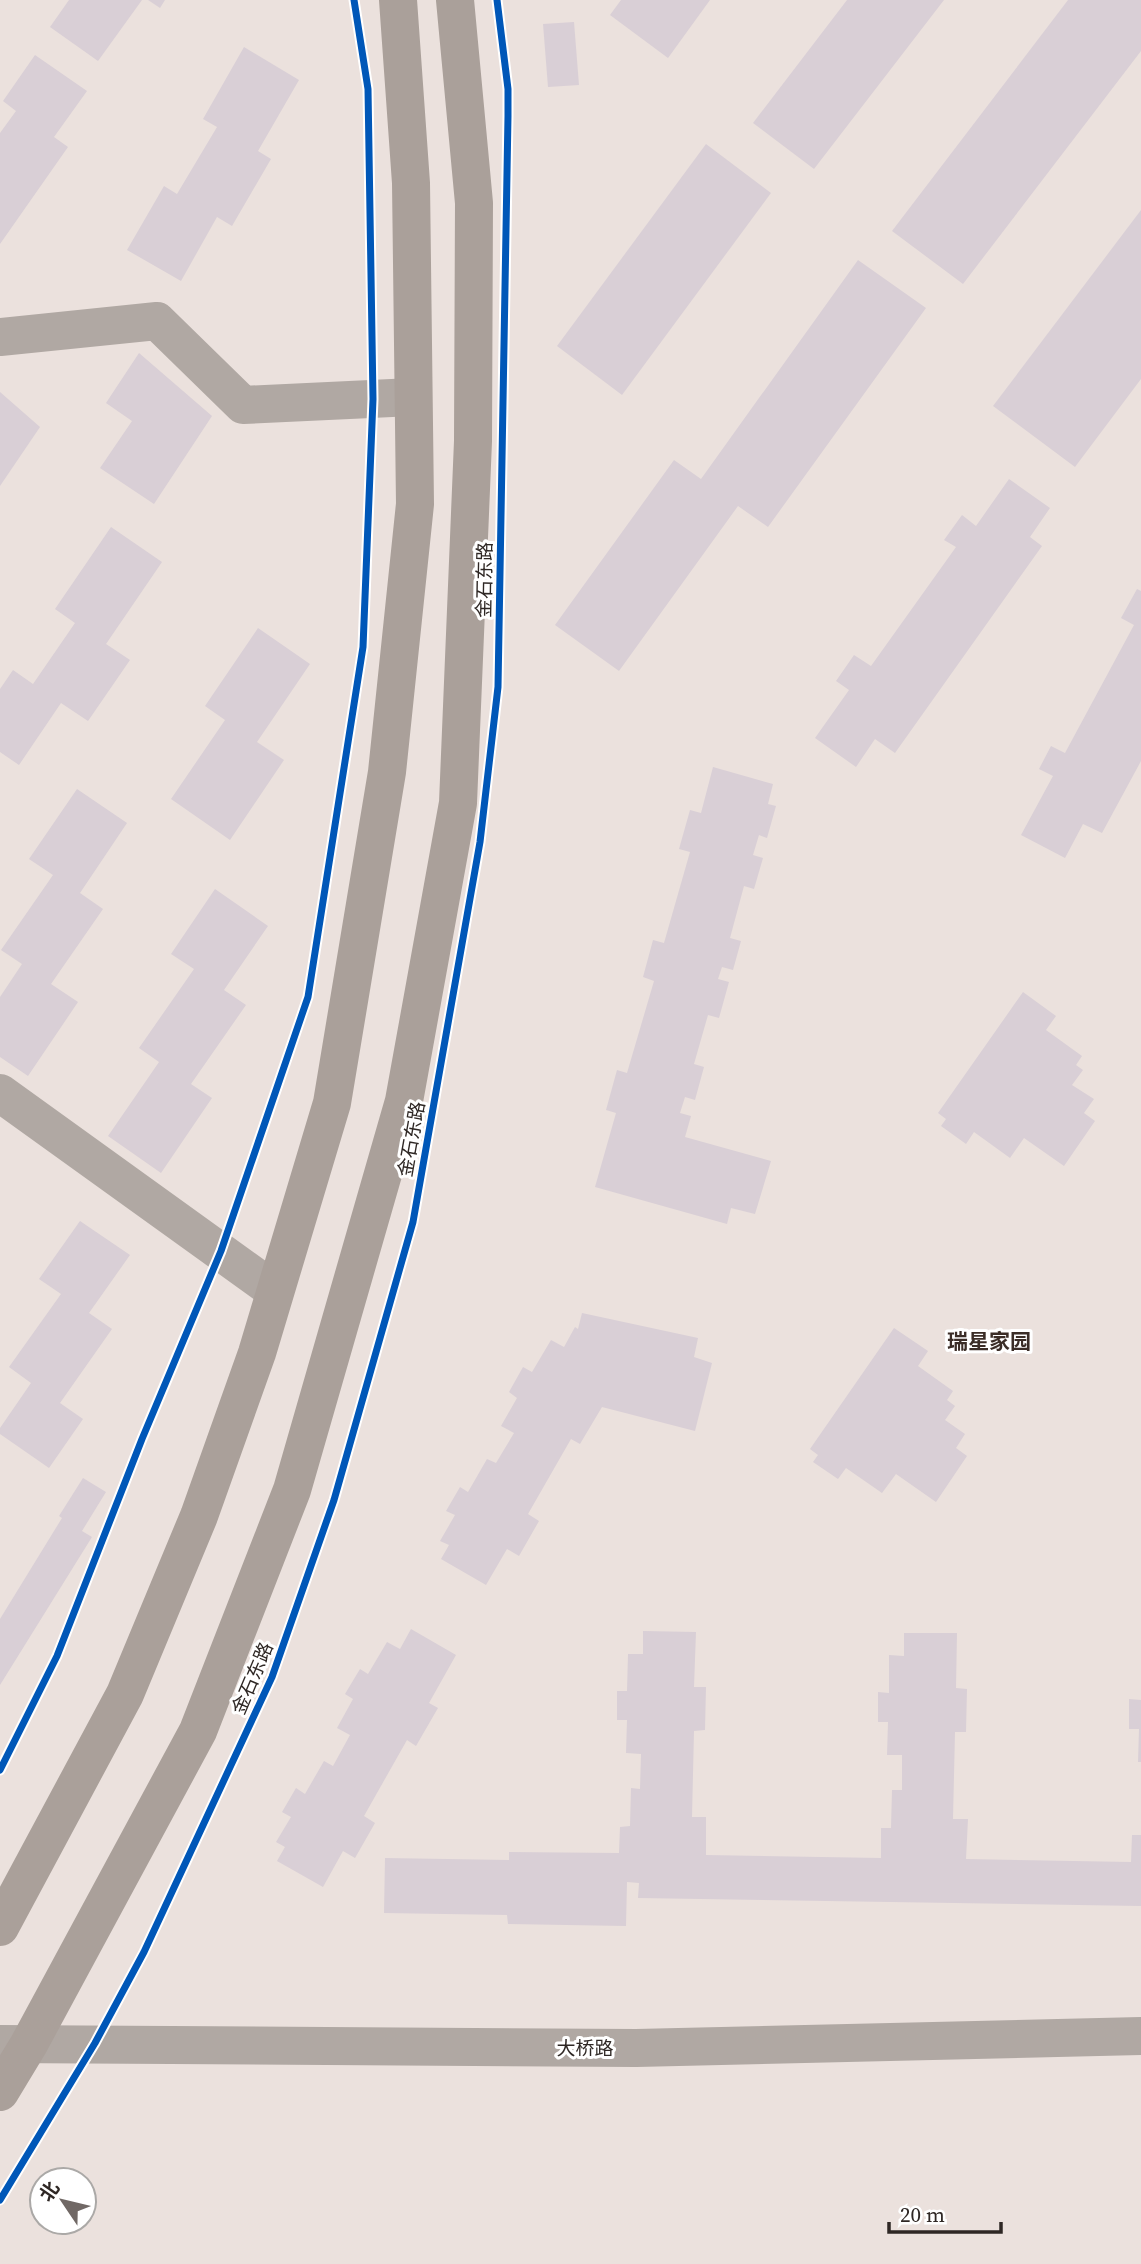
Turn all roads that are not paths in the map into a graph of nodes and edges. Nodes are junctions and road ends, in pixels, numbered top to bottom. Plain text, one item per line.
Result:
1 (398, 0) edge
2 (456, 0) edge
3 (0, 337) edge
4 (413, 397) junction
5 (0, 1093) edge
6 (275, 1291) junction
7 (0, 1927) edge
8 (1141, 2019) edge
9 (17, 2034) edge
10 (1141, 2036) edge
11 (0, 2092) edge

1 - 4 main road
2 - 9 main road, 金石东路
3 - 4 street
4 - 6 main road
5 - 6 street
6 - 7 main road
8 - 9 street, 大桥路
9 - 10 street, 大桥路
9 - 11 main road, 金石东路

